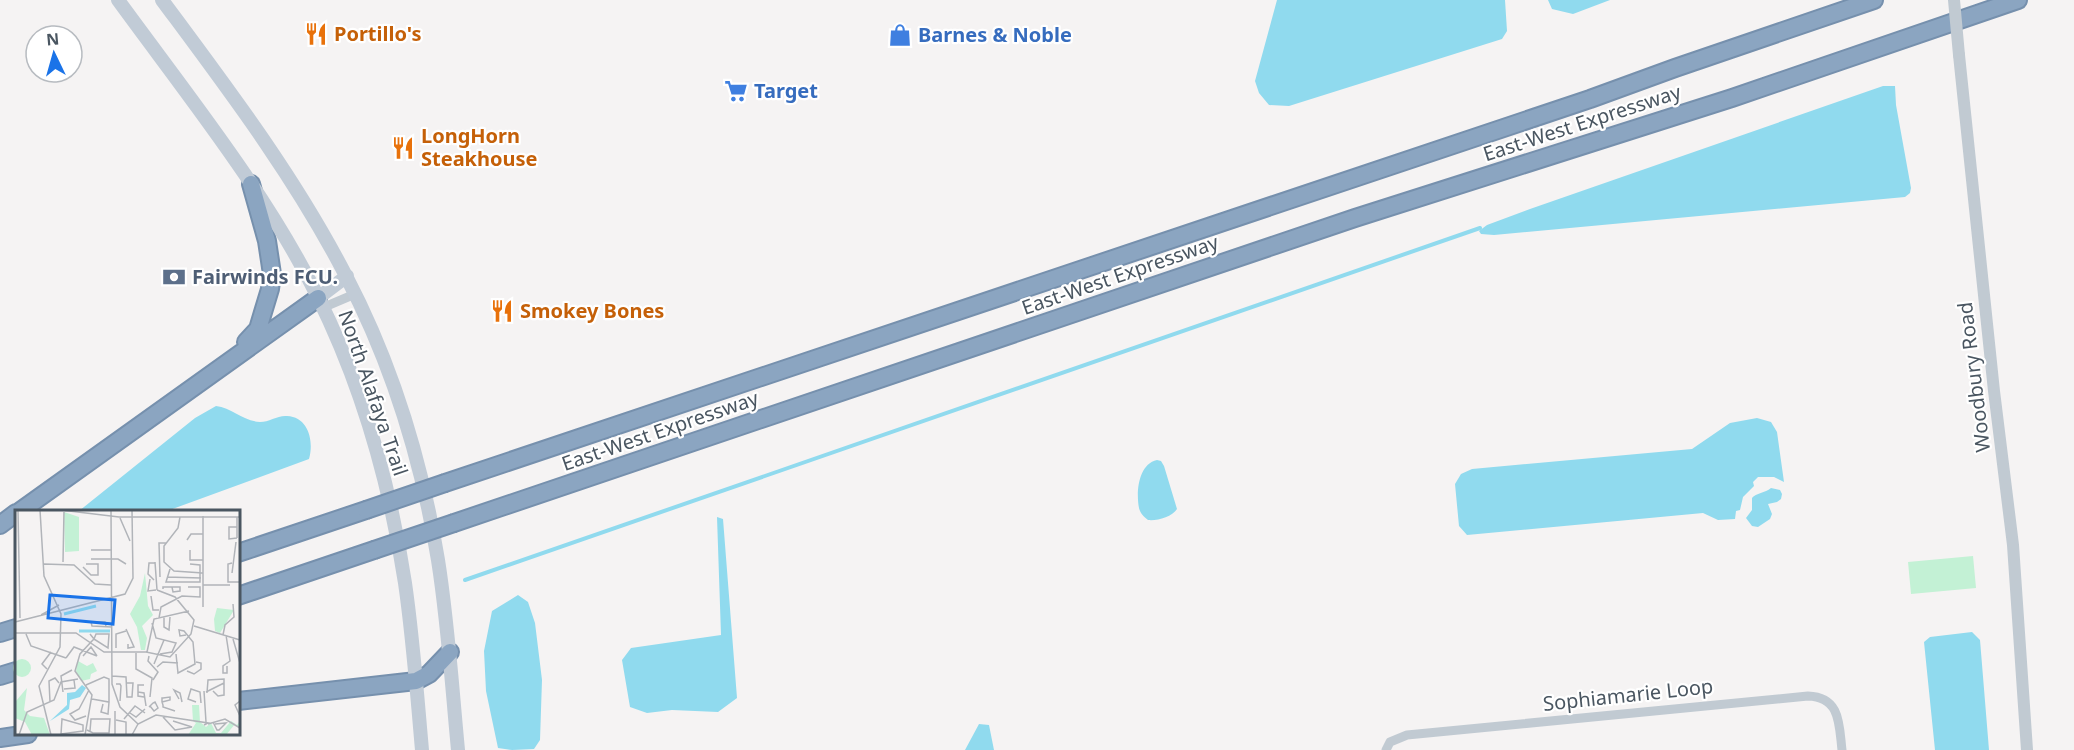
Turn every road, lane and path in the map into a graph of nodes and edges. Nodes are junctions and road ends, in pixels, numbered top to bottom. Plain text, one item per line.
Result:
1 (118, 0) edge
2 (162, 0) edge
3 (1874, 0) edge
4 (1954, 0) edge
5 (2018, 0) edge
6 (251, 184) junction
7 (347, 276) junction
8 (355, 294) junction
9 (320, 303) junction
10 (229, 362) junction
11 (21, 510) edge
12 (15, 514) edge
13 (0, 525) edge
14 (240, 552) edge
15 (240, 595) edge
16 (15, 628) edge
17 (0, 633) edge
18 (450, 652) junction
19 (15, 671) edge
20 (0, 676) edge
21 (416, 681) junction
22 (240, 701) edge
23 (21, 735) edge
24 (0, 738) edge
25 (422, 750) edge
26 (458, 750) edge
27 (1386, 750) edge
28 (1842, 750) edge
29 (2027, 750) edge

1 - 6 main road, North Alafaya Trail
2 - 7 main road, North Alafaya Trail
3 - 14 highway, East-West Expressway, bridge
4 - 29 street, Woodbury Road, bridge
5 - 15 highway, East-West Expressway, bridge
6 - 9 main road, North Alafaya Trail
6 - 10 highway
7 - 8 main road, North Alafaya Trail
7 - 9 main road
8 - 9 street
8 - 18 main road, North Alafaya Trail
9 - 10 highway
9 - 21 main road, North Alafaya Trail
10 - 11 highway
12 - 13 highway
16 - 17 highway
18 - 21 highway
18 - 26 main road, North Alafaya Trail
19 - 20 highway
21 - 22 highway
21 - 25 main road, North Alafaya Trail
23 - 24 highway
27 - 28 street, Sophiamarie Loop

